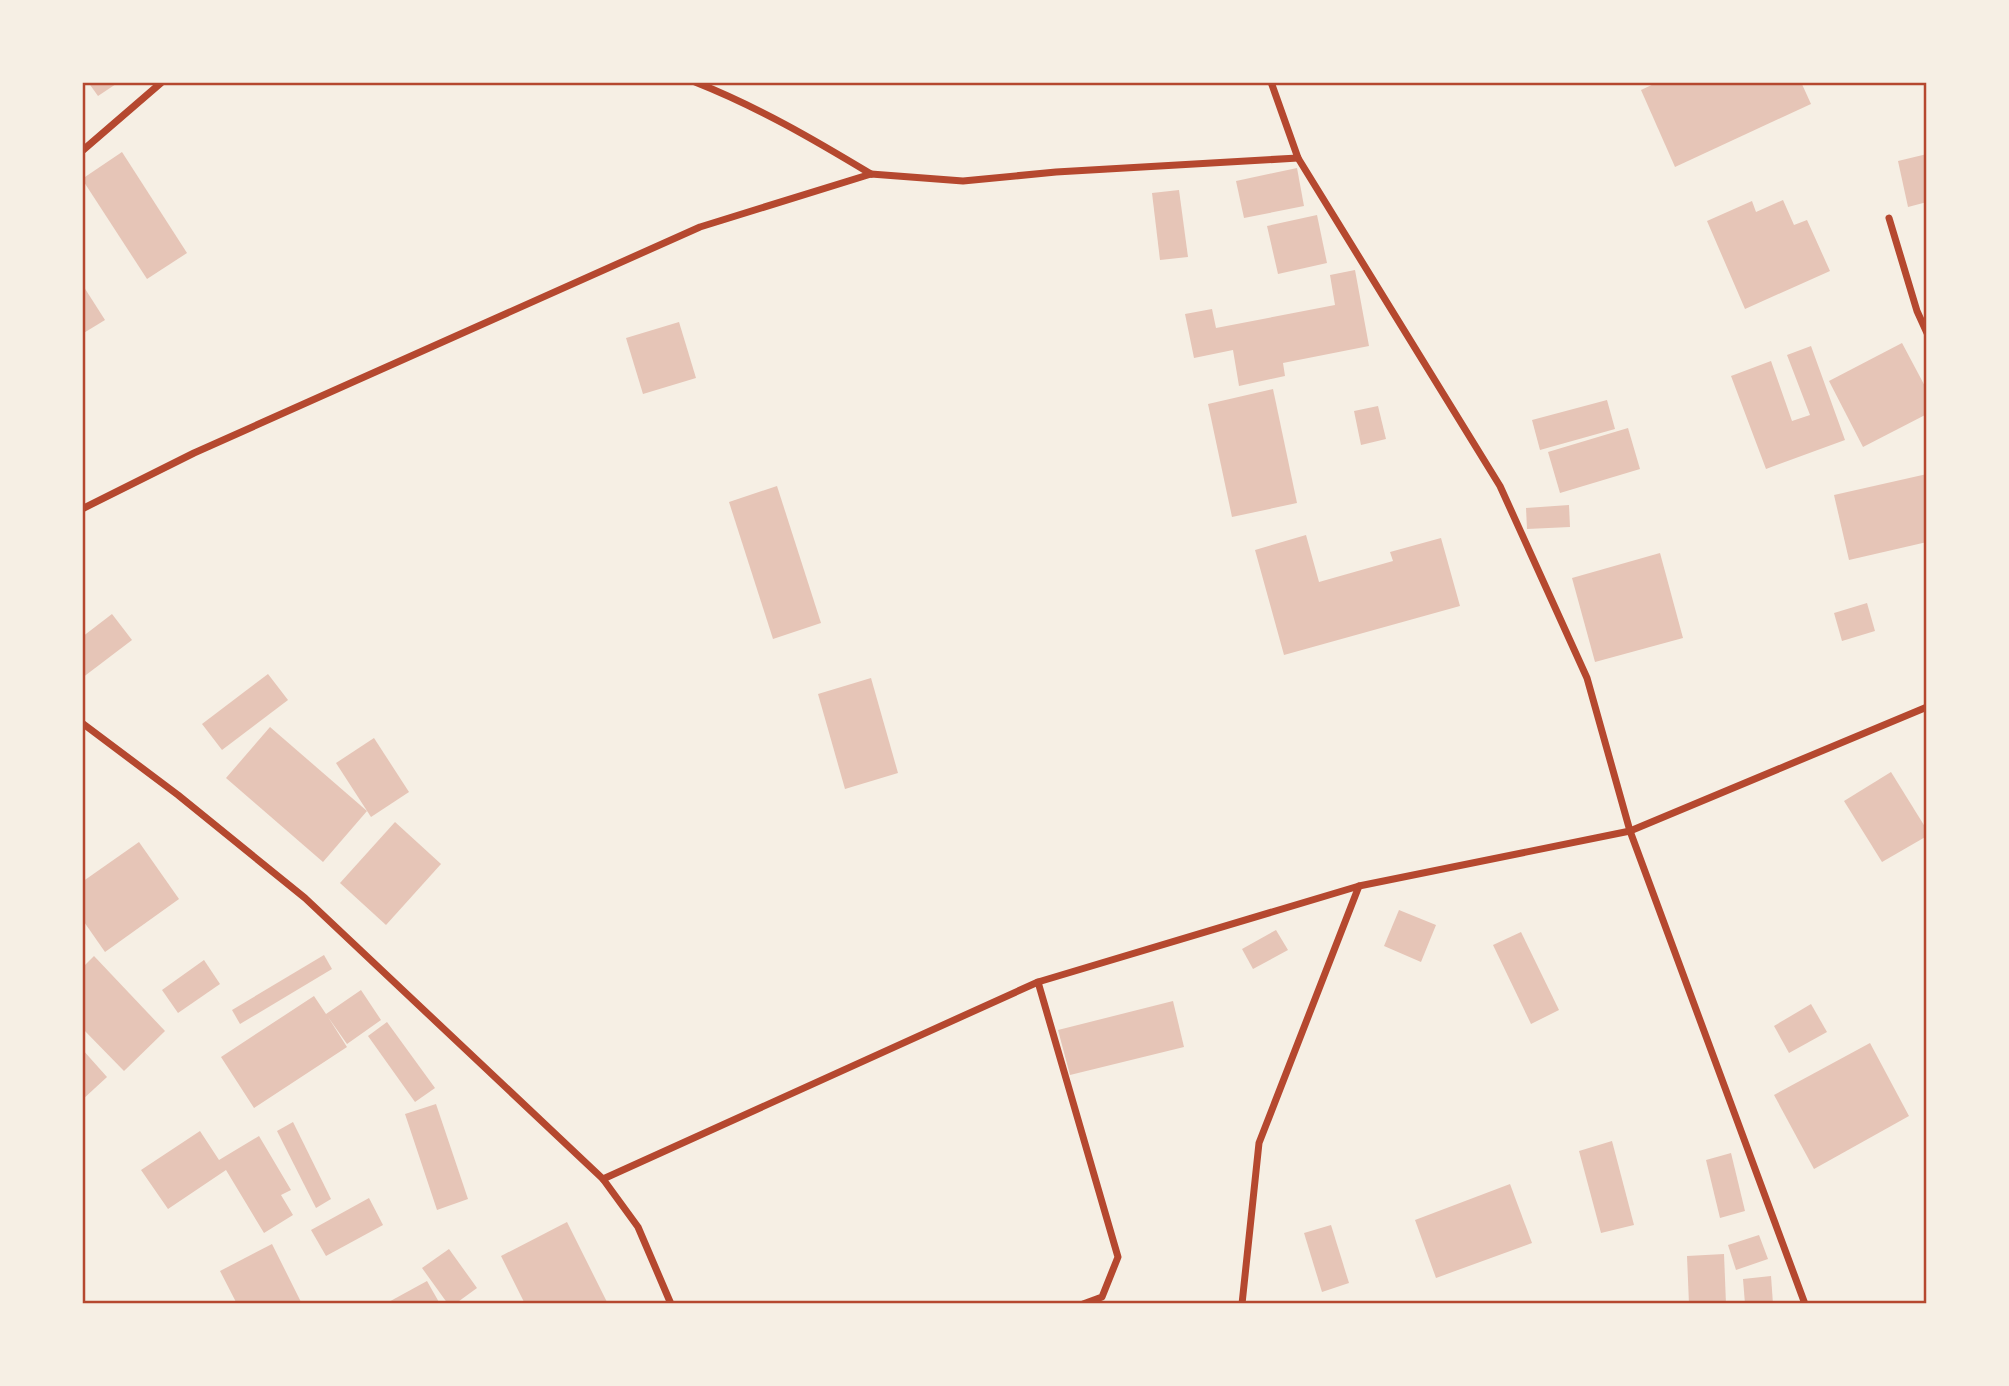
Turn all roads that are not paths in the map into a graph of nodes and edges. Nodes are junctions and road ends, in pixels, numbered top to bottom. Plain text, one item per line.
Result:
1 (162, 82) edge
2 (695, 82) edge
3 (1271, 82) edge
4 (82, 151) edge
5 (1298, 158) junction
6 (871, 174) junction
7 (1889, 218) dead end
8 (1927, 333) edge
9 (82, 509) edge
10 (1927, 707) edge
11 (82, 723) edge
12 (1630, 831) junction
13 (1359, 886) junction
14 (1038, 982) junction
15 (603, 1179) junction
16 (671, 1304) edge
17 (1083, 1304) edge
18 (1242, 1304) edge
19 (1805, 1304) edge

1 - 4 street
2 - 6 street
3 - 5 street
5 - 6 street
5 - 12 street
6 - 9 street
7 - 8 street
10 - 12 street
11 - 15 street
12 - 13 street
12 - 19 street
13 - 14 street
13 - 18 street
14 - 15 street
14 - 17 street
15 - 16 street

